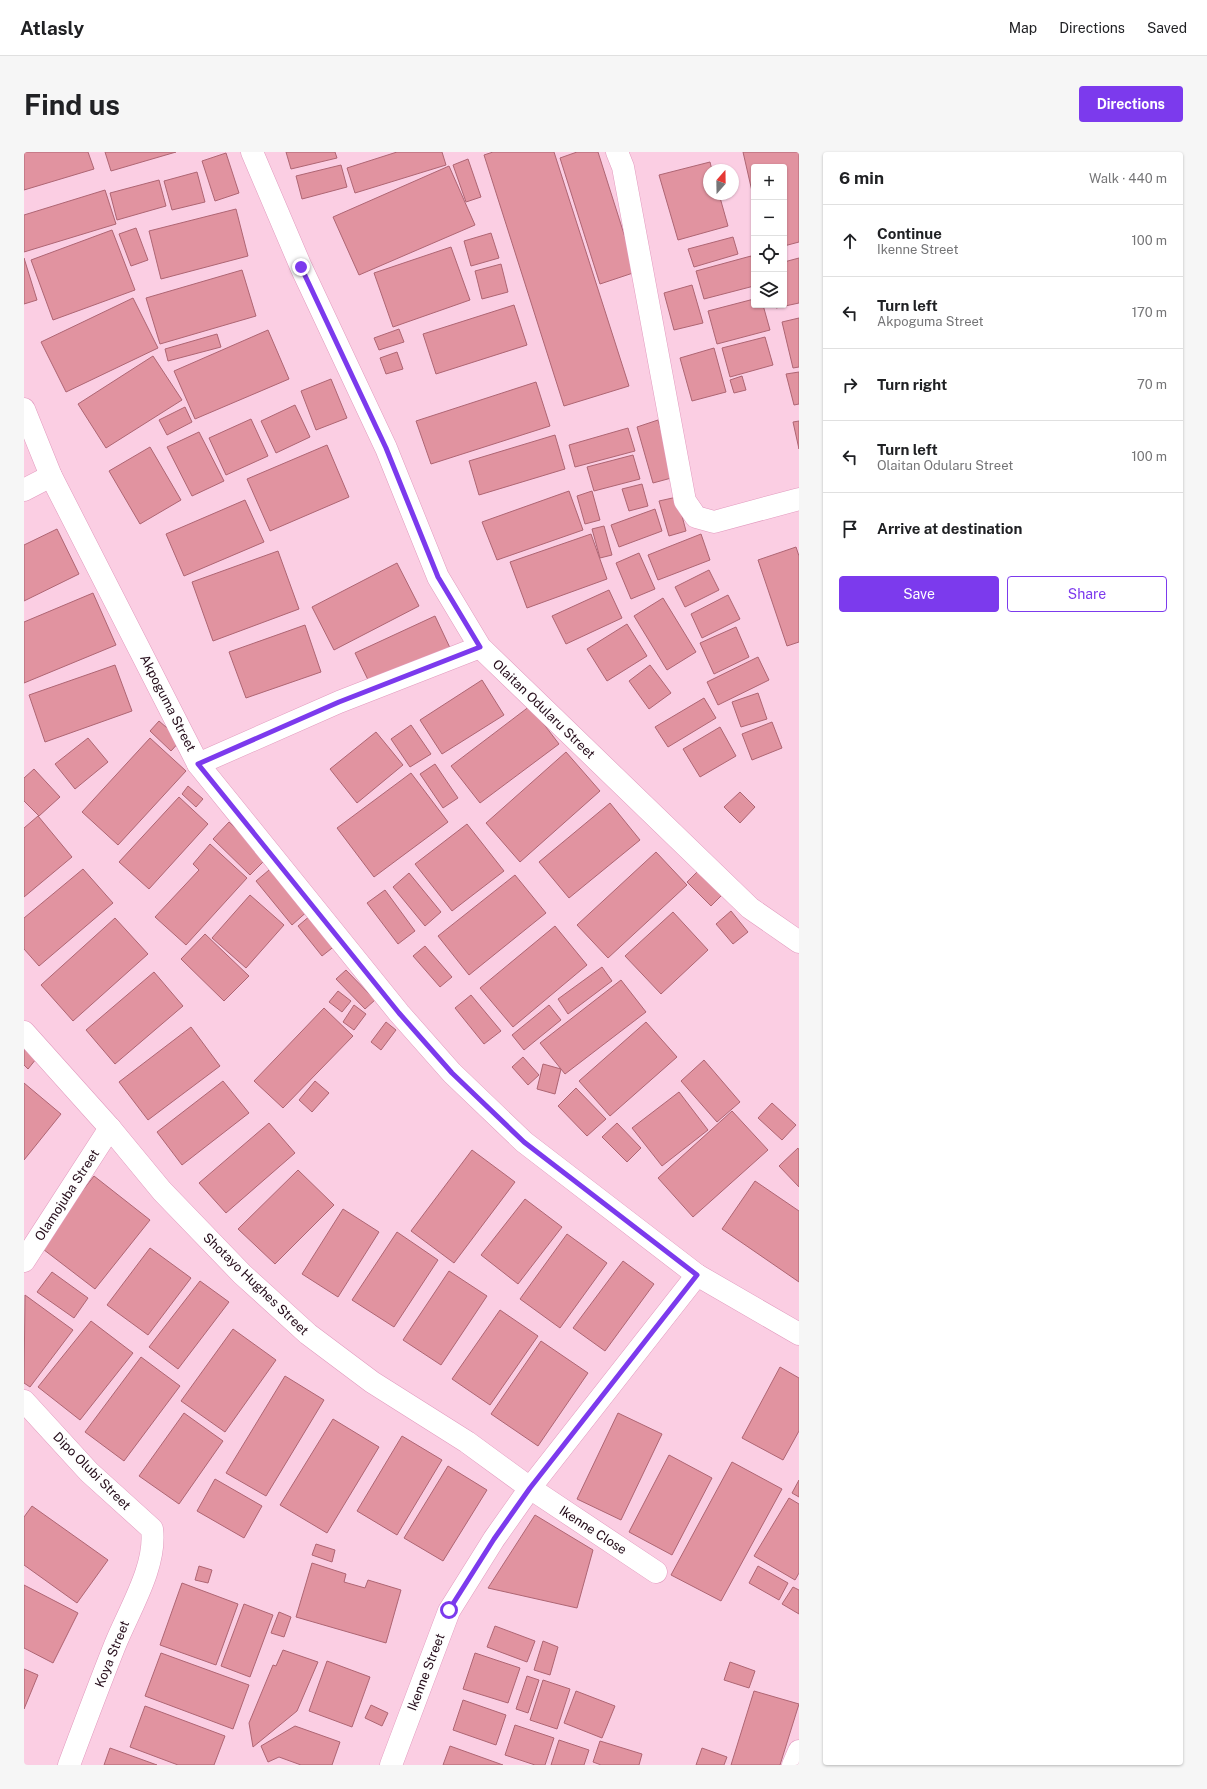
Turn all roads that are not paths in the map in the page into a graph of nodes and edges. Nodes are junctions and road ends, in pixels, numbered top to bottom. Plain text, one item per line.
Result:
1 (252, 152) edge
2 (617, 152) edge
3 (24, 409) edge
4 (51, 476) junction
5 (24, 490) edge
6 (799, 499) edge
7 (480, 647) junction
8 (198, 764) junction
9 (799, 942) edge
10 (24, 1032) edge
11 (110, 1128) junction
12 (24, 1261) edge
13 (697, 1275) junction
14 (799, 1334) edge
15 (24, 1401) edge
16 (530, 1488) junction
17 (154, 1542) joint
18 (656, 1572) dead end
19 (799, 1751) edge
20 (69, 1765) edge
21 (390, 1765) edge
22 (793, 1765) edge

1 - 7 street, Olaitan Odularu Street
2 - 6 street
3 - 4 street, Akpoguma Street
4 - 5 street
4 - 8 street, Akpoguma Street
7 - 8 street
7 - 9 street, Olaitan Odularu Street
8 - 13 street, Akpoguma Street
10 - 11 street, Shotayo Hughes Street
11 - 12 street, Olamojuba Street
11 - 16 street, Shotayo Hughes Street
13 - 14 street, Akpoguma Street
13 - 16 street, Ikenne Street
15 - 17 street, Dipo Olubi Street
16 - 18 street, Ikenne Close
16 - 21 street, Ikenne Street
17 - 20 street, Koya Street
19 - 22 street

